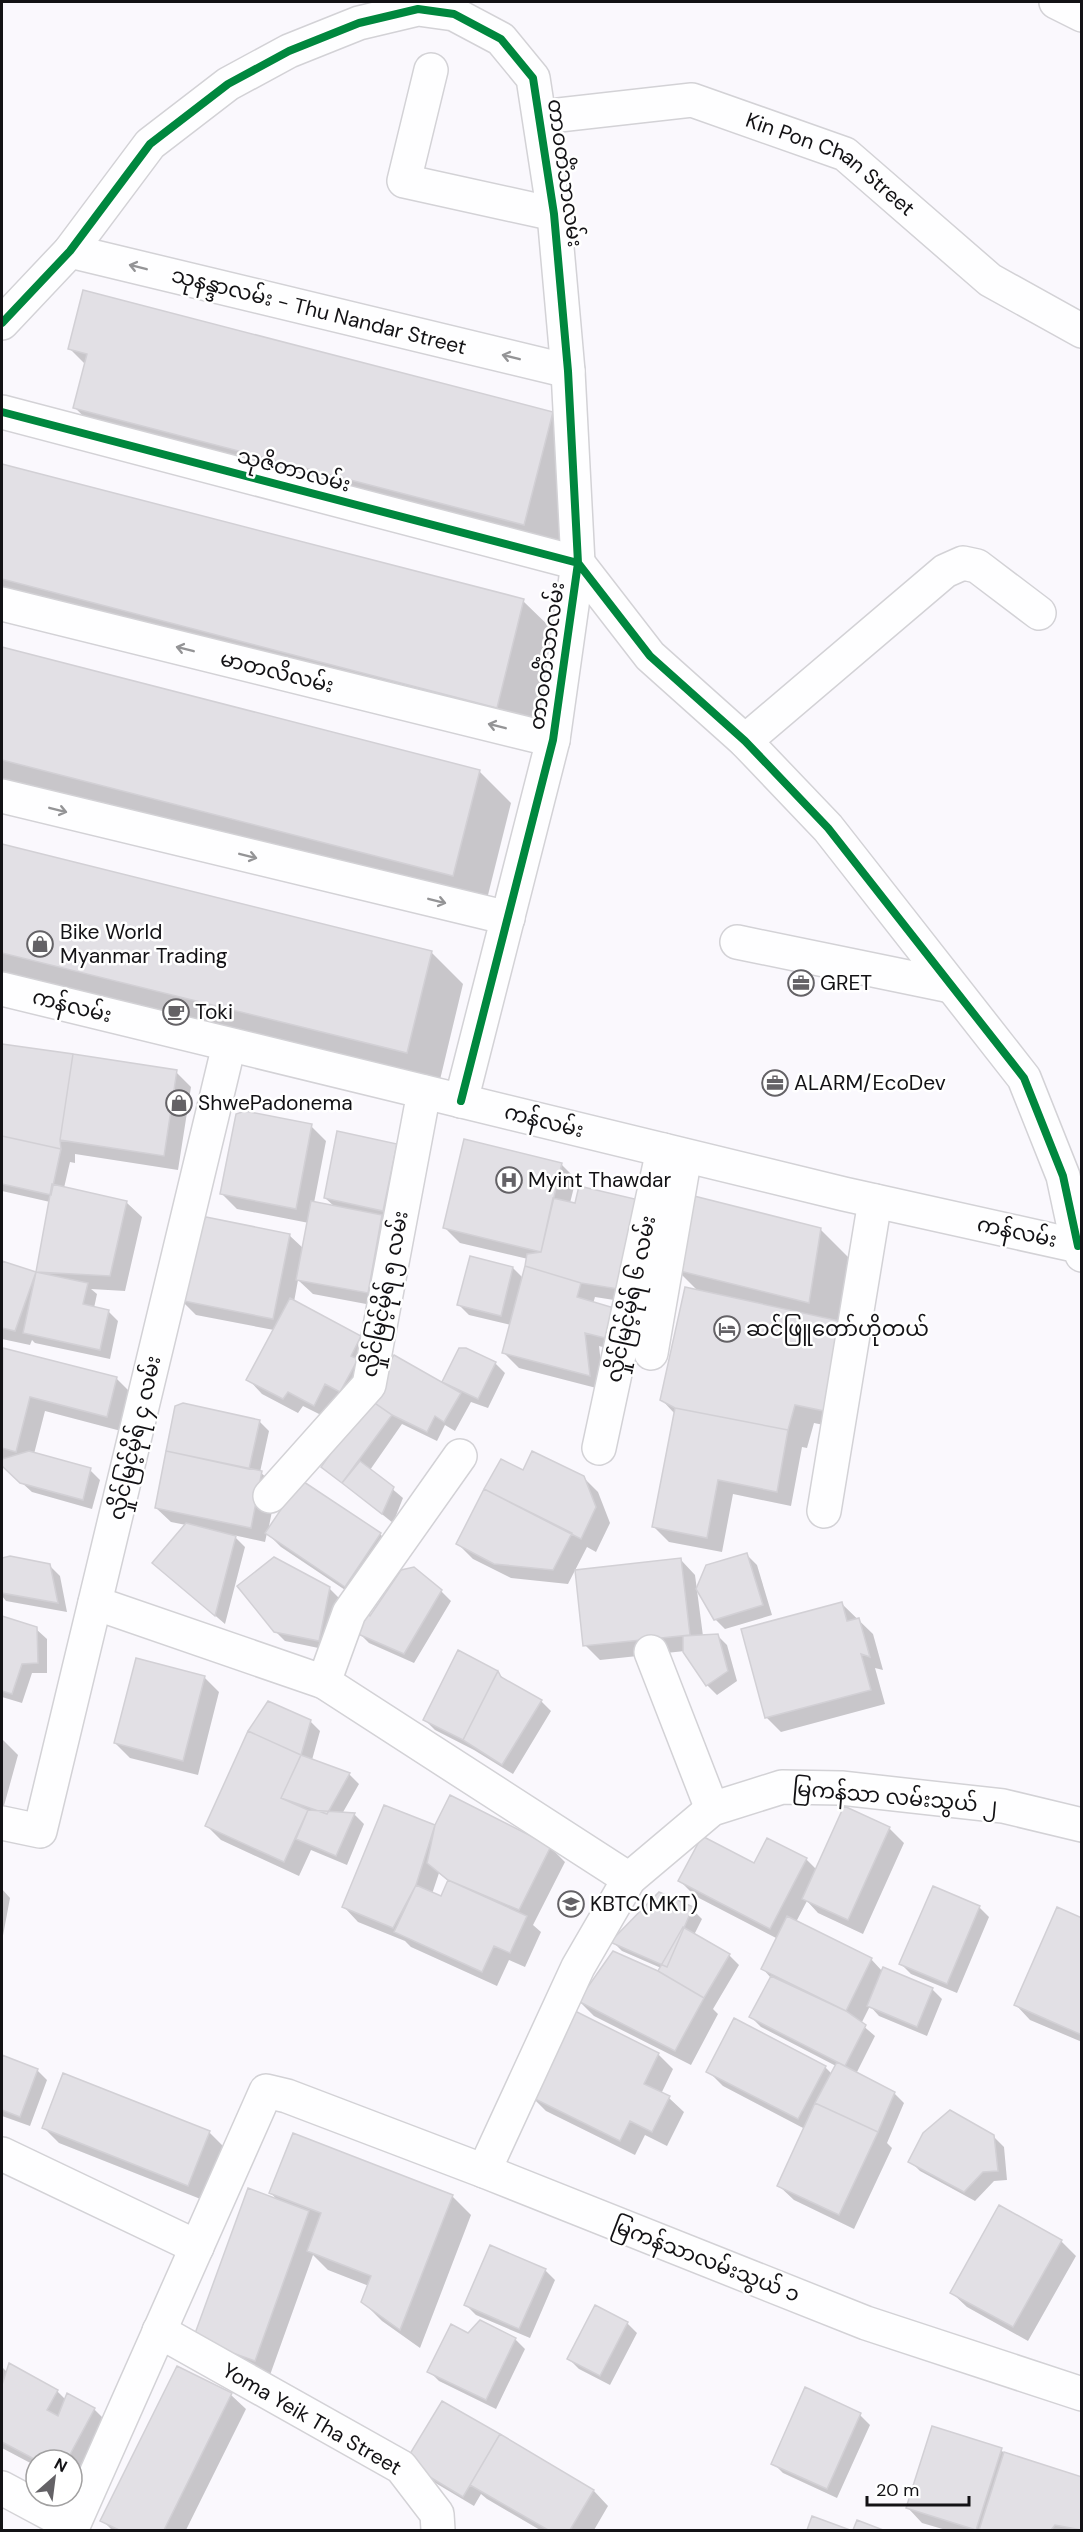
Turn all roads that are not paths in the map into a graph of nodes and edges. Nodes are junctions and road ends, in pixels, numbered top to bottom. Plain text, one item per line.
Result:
1 (1056, 2) edge
2 (363, 12) edge
3 (1082, 15) edge
4 (431, 70) dead end
5 (541, 117) junction
6 (554, 214) junction
7 (70, 251) junction
8 (2, 323) edge
9 (1082, 331) edge
10 (568, 371) junction
11 (2, 412) edge
12 (578, 563) junction
13 (2, 604) edge
14 (1039, 613) dead end
15 (553, 740) junction
16 (745, 741) junction
17 (2, 796) edge
18 (508, 918) junction
19 (738, 942) dead end
20 (951, 987) junction
21 (2, 989) edge
22 (229, 1045) junction
23 (424, 1092) junction
24 (461, 1101) junction
25 (674, 1153) junction
26 (1072, 1169) edge
27 (875, 1201) junction
28 (1080, 1250) edge
29 (651, 1353) dead end
30 (599, 1448) dead end
31 (460, 1456) dead end
32 (270, 1496) dead end
33 (824, 1510) dead end
34 (95, 1603) junction
35 (651, 1652) dead end
36 (324, 1682) junction
37 (712, 1809) junction
38 (2, 1823) edge
39 (1082, 1825) edge
40 (629, 1880) junction
41 (2, 2154) edge
42 (484, 2171) junction
43 (197, 2247) junction
44 (159, 2331) junction
45 (1082, 2394) edge
46 (2, 2488) edge
47 (438, 2530) edge

1 - 3 street
2 - 5 street, တာဝတိံသာလမ်း
2 - 7 street
4 - 6 street
5 - 6 street, တာဝတိံသာလမ်း
5 - 9 street, Kin Pon Chan Street
6 - 10 street, တာဝတိံသာလမ်း
7 - 8 street
10 -> 7 street, သုနန္ဒာလမ်း - Thu Nandar Street
10 - 12 street, တာဝတိံသာလမ်း
11 - 12 street, သုဇိတာလမ်း
12 - 15 street, တာဝတိံသာလမ်း
12 - 16 street
15 -> 13 street, မာတလိလမ်း
14 - 16 street
15 - 18 street, တာဝတိံသာလမ်း
16 - 20 street
17 -> 18 street
18 - 24 street, တာဝတိံသာလမ်း
19 - 20 street
20 - 26 street
21 - 22 street, ကန်လမ်း
22 - 23 street, ကန်လမ်း
22 - 34 street, လှိုင်မြင့်မိုရ် ၄ လမ်း
23 - 24 street, ကန်လမ်း
23 - 32 street, လှိုင်မြင့်မိုရ် ၅ လမ်း
24 - 25 street, ကန်လမ်း
25 - 27 street, ကန်လမ်း
25 - 29 street
25 - 30 street, လှိုင်မြင့်မိုရ် ၆ လမ်း
26 - 28 street
27 - 28 street, ကန်လမ်း
27 - 33 street
31 - 36 street
34 - 36 street
34 - 38 street, လှိုင်မြင့်မိုရ် ၄ လမ်း
35 - 37 street
36 - 40 street
37 - 39 street, မြကန်သာ လမ်းသွယ် ၂
37 - 40 street, မြကန်သာ လမ်းသွယ် ၂
40 - 42 street, မြကန်သာ လမ်းသွယ် ၂
41 - 43 street
42 - 43 street, မြကန်သာလမ်းသွယ် ၁
42 - 45 street, မြကန်သာလမ်းသွယ် ၁
43 - 44 street
44 - 46 street
44 - 47 street, Yoma Yeik Tha Street

